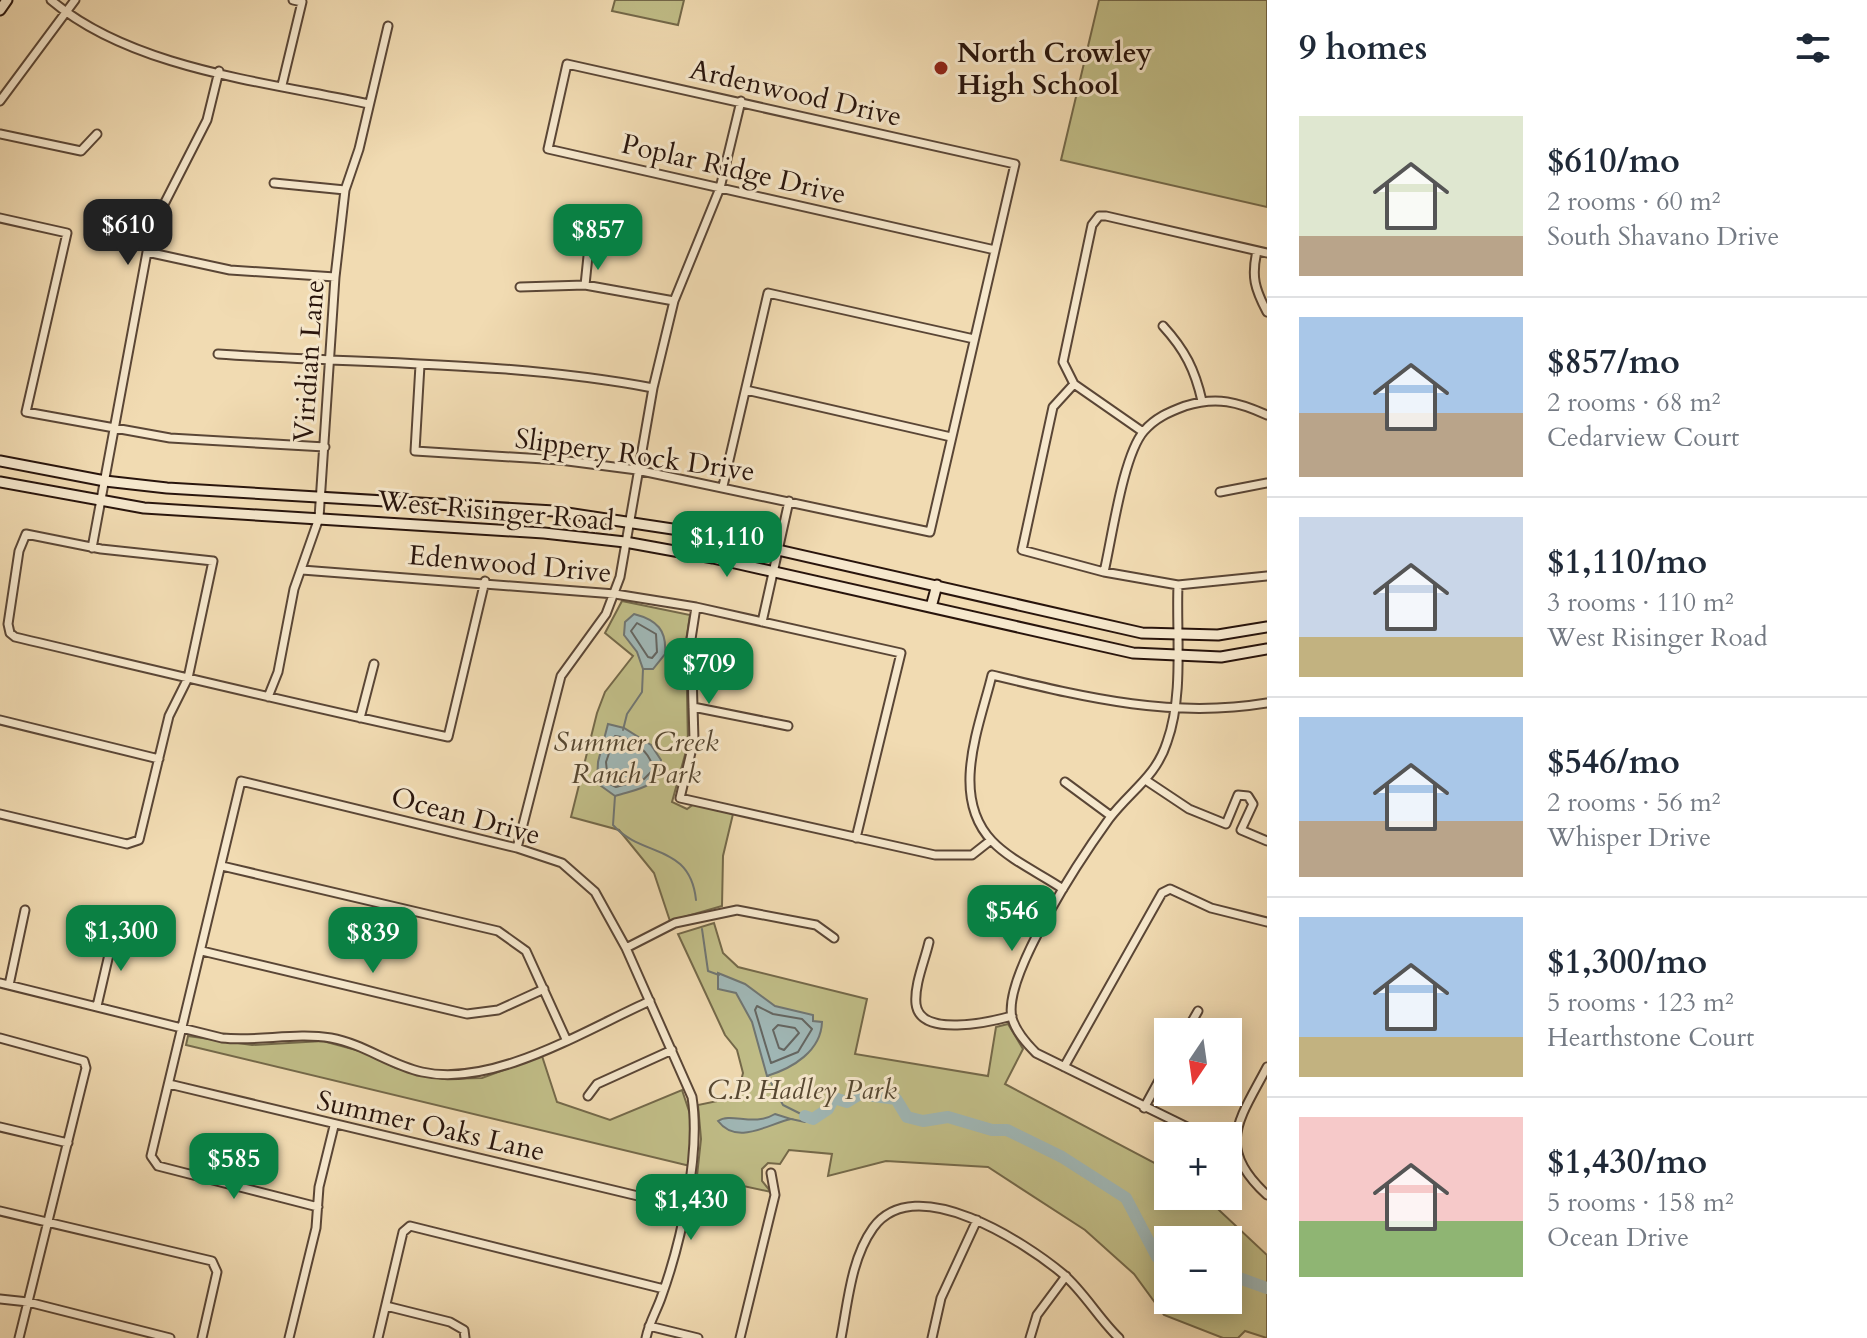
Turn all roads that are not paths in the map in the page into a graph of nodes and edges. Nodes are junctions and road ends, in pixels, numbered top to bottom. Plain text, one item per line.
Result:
1 (7, 0) edge
2 (51, 0) edge
3 (75, 0) edge
4 (293, 0) edge
5 (0, 10) edge
6 (65, 11) junction
7 (388, 26) dead end
8 (567, 64) joint
9 (219, 71) junction
10 (282, 85) junction
11 (0, 101) edge
12 (741, 101) junction
13 (369, 104) junction
14 (0, 134) edge
15 (97, 134) dead end
16 (274, 183) dead end
17 (720, 188) junction
18 (345, 190) junction
19 (0, 218) edge
20 (995, 250) junction
21 (1257, 251) junction
22 (147, 252) junction
23 (1267, 253) edge
24 (588, 256) dead end
25 (335, 277) junction
26 (585, 285) junction
27 (520, 287) dead end
28 (674, 301) junction
29 (1267, 312) edge
30 (1163, 326) dead end
31 (974, 339) junction
32 (218, 354) dead end
33 (330, 362) junction
34 (420, 365) junction
35 (1074, 384) junction
36 (653, 388) junction
37 (746, 390) junction
38 (1202, 401) junction
39 (1267, 415) edge
40 (114, 429) junction
41 (1143, 432) junction
42 (951, 437) junction
43 (325, 447) junction
44 (0, 461) edge
45 (637, 470) junction
46 (105, 481) junction
47 (0, 482) edge
48 (1267, 483) edge
49 (723, 486) junction
50 (1220, 492) dead end
51 (321, 496) junction
52 (789, 501) junction
53 (101, 503) junction
54 (319, 518) junction
55 (628, 521) junction
56 (625, 542) junction
57 (92, 548) junction
58 (778, 550) junction
59 (302, 570) junction
60 (773, 572) junction
61 (1104, 572) junction
62 (1267, 576) edge
63 (485, 581) junction
64 (937, 585) junction
65 (1178, 585) junction
66 (615, 594) junction
67 (696, 607) junction
68 (931, 607) junction
69 (762, 622) junction
70 (1267, 627) edge
71 (1176, 635) junction
72 (1267, 649) edge
73 (1176, 657) junction
74 (374, 664) dead end
75 (188, 678) junction
76 (268, 697) junction
77 (1267, 703) edge
78 (693, 707) junction
79 (1174, 710) junction
80 (360, 718) junction
81 (0, 720) edge
82 (788, 726) dead end
83 (159, 759) junction
84 (1147, 781) junction
85 (1065, 782) dead end
86 (0, 814) edge
87 (1111, 816) junction
88 (1226, 824) junction
89 (1241, 830) junction
90 (856, 838) junction
91 (991, 840) junction
92 (1267, 841) edge
93 (517, 848) junction
94 (222, 866) junction
95 (1063, 889) junction
96 (25, 910) dead end
97 (1267, 922) edge
98 (114, 933) dead end
99 (834, 938) dead end
100 (929, 942) dead end
101 (626, 948) junction
102 (202, 951) junction
103 (0, 983) edge
104 (9, 985) junction
105 (544, 989) junction
106 (650, 1001) junction
107 (97, 1006) junction
108 (1198, 1011) dead end
109 (1012, 1016) junction
110 (1194, 1018) edge
111 (182, 1029) junction
112 (0, 1038) edge
113 (566, 1039) junction
114 (672, 1050) junction
115 (1064, 1067) junction
116 (1267, 1067) edge
117 (1264, 1079) edge
118 (169, 1084) junction
119 (1154, 1090) edge
120 (588, 1096) dead end
121 (1144, 1108) junction
122 (1175, 1122) edge
123 (1236, 1122) edge
124 (334, 1126) junction
125 (0, 1127) edge
126 (68, 1143) junction
127 (1242, 1169) edge
128 (771, 1173) dead end
129 (1267, 1195) edge
130 (318, 1207) junction
131 (684, 1207) junction
132 (0, 1211) edge
133 (977, 1220) junction
134 (48, 1222) junction
135 (1066, 1276) junction
136 (664, 1289) junction
137 (0, 1299) edge
138 (28, 1302) junction
139 (386, 1306) junction
140 (649, 1326) junction
141 (19, 1338) edge
142 (170, 1338) edge
143 (202, 1338) edge
144 (289, 1338) edge
145 (378, 1338) edge
146 (465, 1338) edge
147 (646, 1338) edge
148 (698, 1338) edge
149 (740, 1338) edge
150 (841, 1338) edge
151 (932, 1338) edge
152 (1030, 1338) edge
153 (1119, 1338) edge

1 - 5 main road
2 - 6 street
3 - 6 street
4 - 10 street
6 - 9 street
6 - 11 street
7 - 13 street, Viridian Lane
8 - 12 street, Ardenwood Drive
8 - 17 street, Poplar Ridge Drive
9 - 10 street
9 - 22 street
10 - 13 street
12 - 17 street
12 - 20 street, Ardenwood Drive
13 - 18 street, Viridian Lane
14 - 15 street
16 - 18 street
17 - 20 street, Poplar Ridge Drive
17 - 28 street
18 - 25 street, Viridian Lane
19 - 40 street
20 - 31 street
21 - 23 street
21 - 29 street
21 - 35 street
22 - 25 street
22 - 40 street
24 - 26 street
25 - 33 street, Viridian Lane
26 - 27 street
26 - 28 street
28 - 36 street
30 - 38 street
31 - 37 street
31 - 42 street
32 - 33 street
33 - 34 street
33 - 43 street, Viridian Lane
34 - 36 street
34 - 45 street, Slippery Rock Drive
35 - 41 street
35 - 61 street
36 - 45 street
37 - 42 street
37 - 49 street
38 - 39 street
38 - 41 street
40 - 43 street
40 - 46 street
41 - 61 street
42 - 52 street, Slippery Rock Drive
43 - 51 street, Viridian Lane
44 - 46 main road, West Risinger Road
45 - 49 street, Slippery Rock Drive
45 - 55 street
46 - 51 main road, West Risinger Road
46 - 53 street
47 - 53 main road, West Risinger Road
48 - 50 street
49 - 52 street, Slippery Rock Drive
51 - 54 street, Viridian Lane
51 - 55 main road, West Risinger Road
52 - 58 street
53 - 54 main road, West Risinger Road
53 - 57 street
54 - 56 main road, West Risinger Road
54 - 59 street, Viridian Lane
55 - 56 street
55 - 58 main road, West Risinger Road
56 - 60 main road, West Risinger Road
56 - 66 street
57 - 75 street
57 - 75 street
58 - 60 street
58 - 64 main road, West Risinger Road
59 - 63 street, Edenwood Drive
59 - 76 street, Viridian Lane
60 - 68 main road, West Risinger Road
60 - 69 street
61 - 65 street
62 - 65 street
63 - 66 street, Edenwood Drive
63 - 80 street
64 - 68 main road
64 - 71 main road, West Risinger Road
65 - 71 street
66 - 67 street, Edenwood Drive
66 - 93 street
67 - 69 street, Edenwood Drive
67 - 78 street
68 - 73 main road, West Risinger Road
69 - 90 street, Edenwood Drive
70 - 71 main road, West Risinger Road
71 - 73 street
72 - 73 main road, West Risinger Road
73 - 79 street
74 - 80 street
75 - 76 street
75 - 83 street
76 - 80 street
77 - 79 street
78 - 82 street
78 - 90 street
79 - 84 street
79 - 91 street
81 - 83 street
83 - 86 street
84 - 87 street
84 - 88 street
85 - 87 street
87 - 95 street
88 - 89 street
88 - 89 street
89 - 92 street
90 - 91 street
91 - 95 street
93 - 94 street, Ocean Drive
93 - 101 street, Ocean Drive
94 - 102 street, Ocean Drive
94 - 105 street
95 - 109 street
96 - 104 street
97 - 115 street
98 - 107 street
99 - 101 street
100 - 109 street
101 - 106 street, Ocean Drive
102 - 105 street
102 - 111 street, Ocean Drive
103 - 104 street
104 - 107 street
105 - 113 street
106 - 113 street
106 - 114 street, Ocean Drive
107 - 111 street
108 - 110 street
109 - 115 street
111 - 113 street
111 - 118 street, Ocean Drive
112 - 126 street
114 - 120 street
114 - 131 street, Ocean Drive
115 - 121 street
116 - 117 street
117 - 123 street
118 - 124 street, Summer Oaks Lane
118 - 130 street, Ocean Drive
119 - 121 street
121 - 122 street
124 - 130 street
124 - 131 street, Summer Oaks Lane
125 - 126 street
126 - 134 street
127 - 129 street
128 - 149 street
130 - 144 street
131 - 136 street, Ocean Drive
132 - 134 street
133 - 135 street
133 - 150 street
133 - 151 street
134 - 138 street
134 - 143 street
135 - 152 street
135 - 153 street
136 - 139 street
136 - 140 street, Ocean Drive
137 - 138 street
138 - 141 street
138 - 142 street
139 - 145 street
139 - 146 street
140 - 147 street, Ocean Drive
140 - 148 street

